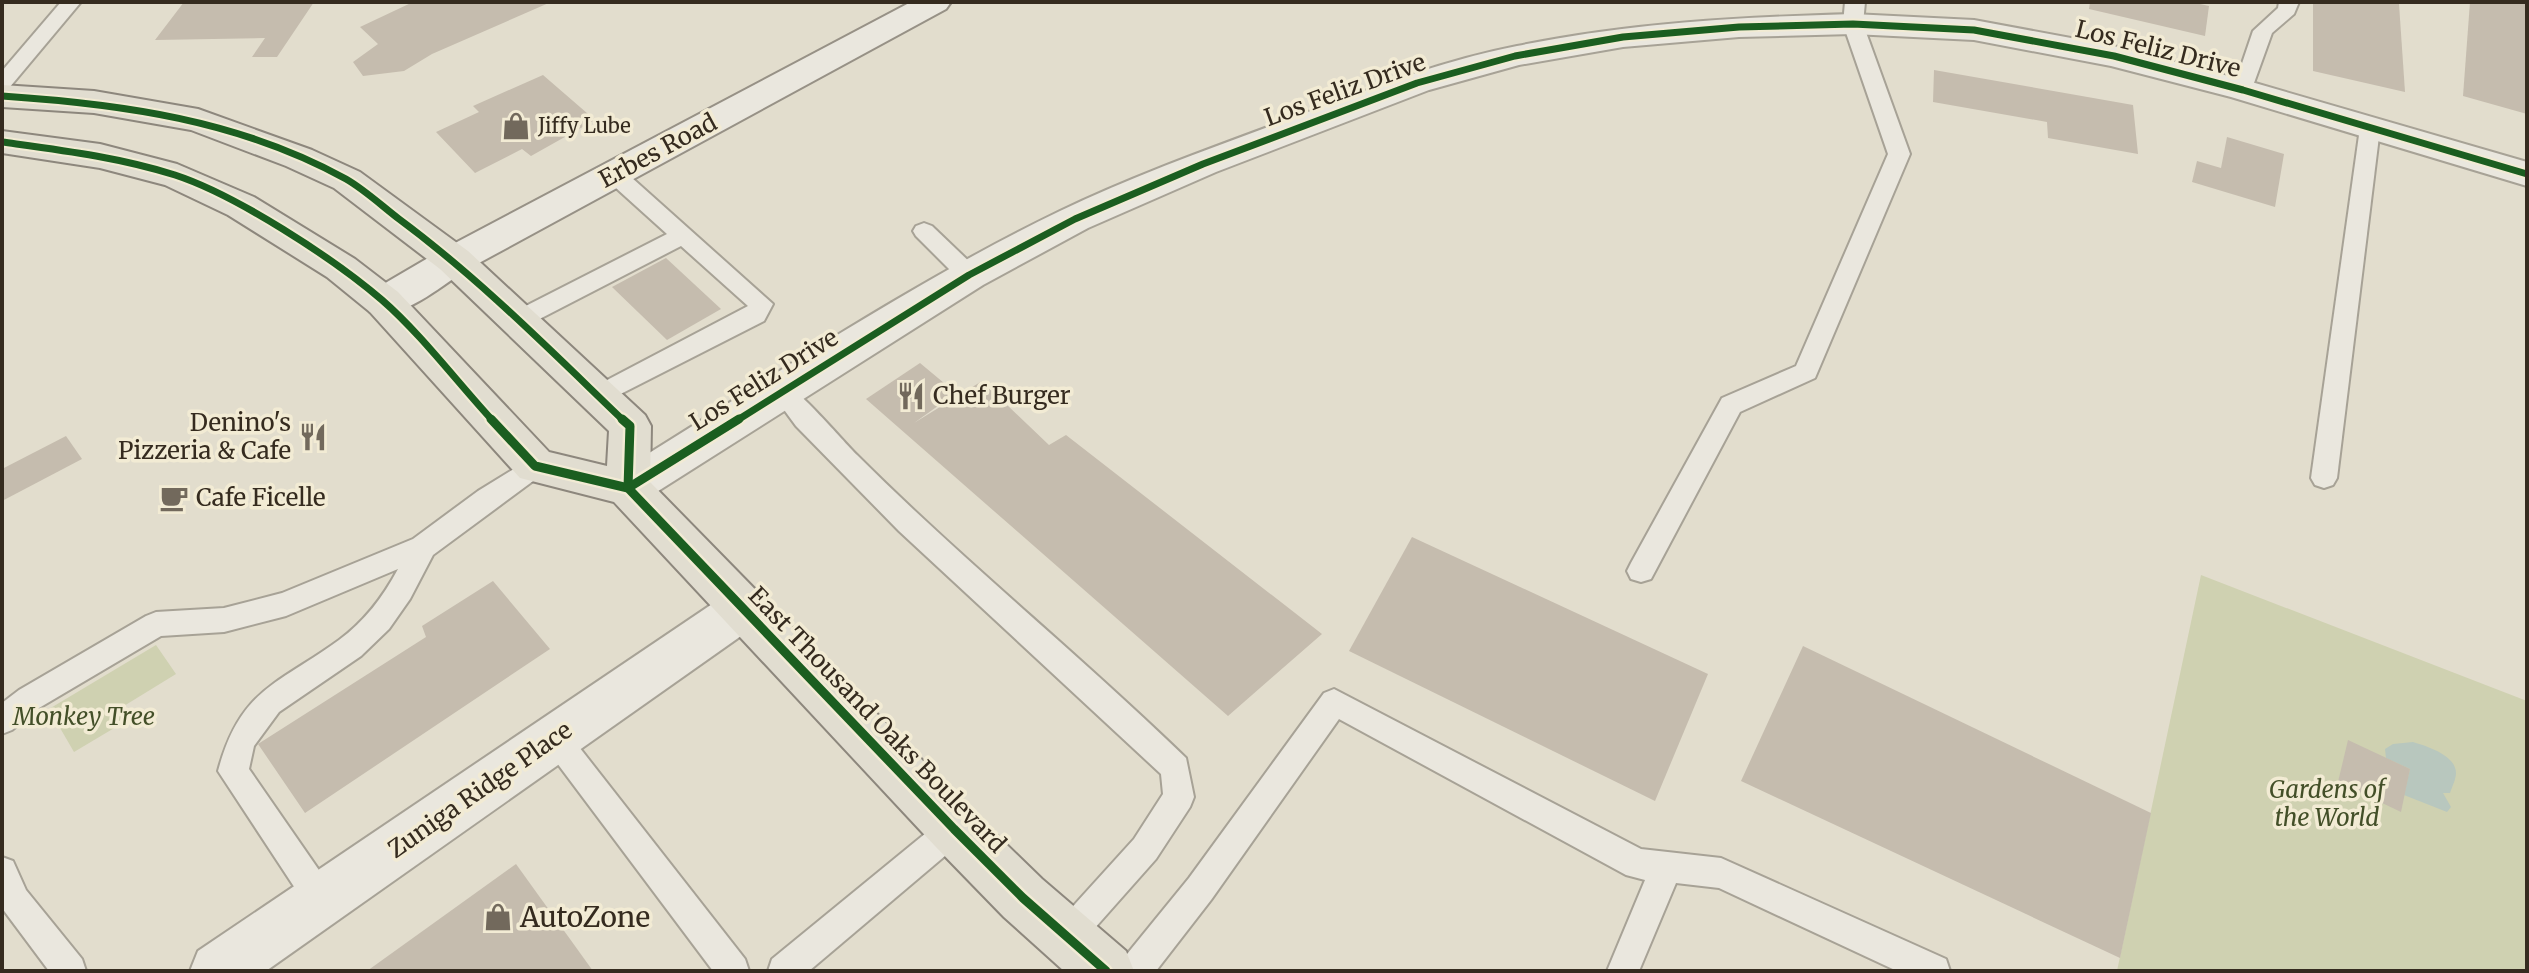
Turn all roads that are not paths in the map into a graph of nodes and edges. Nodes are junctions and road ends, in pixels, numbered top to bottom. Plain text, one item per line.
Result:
1 (71, 2) edge
2 (935, 2) edge
3 (2289, 2) edge
4 (1854, 13) edge
5 (2, 84) edge
6 (2243, 90) junction
7 (2, 96) edge
8 (2370, 128) junction
9 (2, 142) edge
10 (614, 174) junction
11 (2527, 174) edge
12 (924, 231) dead end
13 (683, 235) junction
14 (454, 260) junction
15 (969, 275) junction
16 (384, 302) junction
17 (518, 320) junction
18 (783, 392) junction
19 (599, 396) junction
20 (535, 466) junction
21 (2324, 478) dead end
22 (628, 488) junction
23 (423, 547) junction
24 (1641, 571) dead end
25 (741, 610) junction
26 (2, 721) edge
27 (555, 738) junction
28 (954, 829) junction
29 (1666, 868) junction
30 (2, 872) edge
31 (321, 900) junction
32 (1087, 954) edge
33 (70, 971) edge
34 (218, 971) edge
35 (733, 971) edge
36 (784, 971) edge
37 (1135, 971) edge
38 (1623, 971) edge
39 (1934, 971) edge

1 - 5 lane
2 - 10 street, Erbes Road
3 - 6 lane
4 - 6 street, Los Feliz Drive
4 - 15 street, Los Feliz Drive
4 - 24 lane
6 - 8 street, Los Feliz Drive
7 - 14 main road
8 - 11 street, Los Feliz Drive
8 - 21 lane
9 - 16 main road
10 - 13 lane
10 - 14 street, Erbes Road
12 - 15 lane
13 - 17 lane
13 - 19 lane
14 - 16 street, Erbes Road
14 - 17 main road
15 - 18 street, Los Feliz Drive
16 - 20 main road
17 - 19 main road
18 - 22 street, Los Feliz Drive
18 - 32 lane
19 - 22 main road
20 - 22 main road
20 - 23 lane
22 - 25 main road, East Thousand Oaks Boulevard
23 - 26 lane
23 - 31 lane
25 - 27 street, Zuniga Ridge Place
25 - 28 main road, East Thousand Oaks Boulevard
27 - 31 street, Zuniga Ridge Place
27 - 35 lane
28 - 32 main road, East Thousand Oaks Boulevard
28 - 36 lane
29 - 37 lane
29 - 38 lane
29 - 39 lane
30 - 33 lane
31 - 34 street, Zuniga Ridge Place

